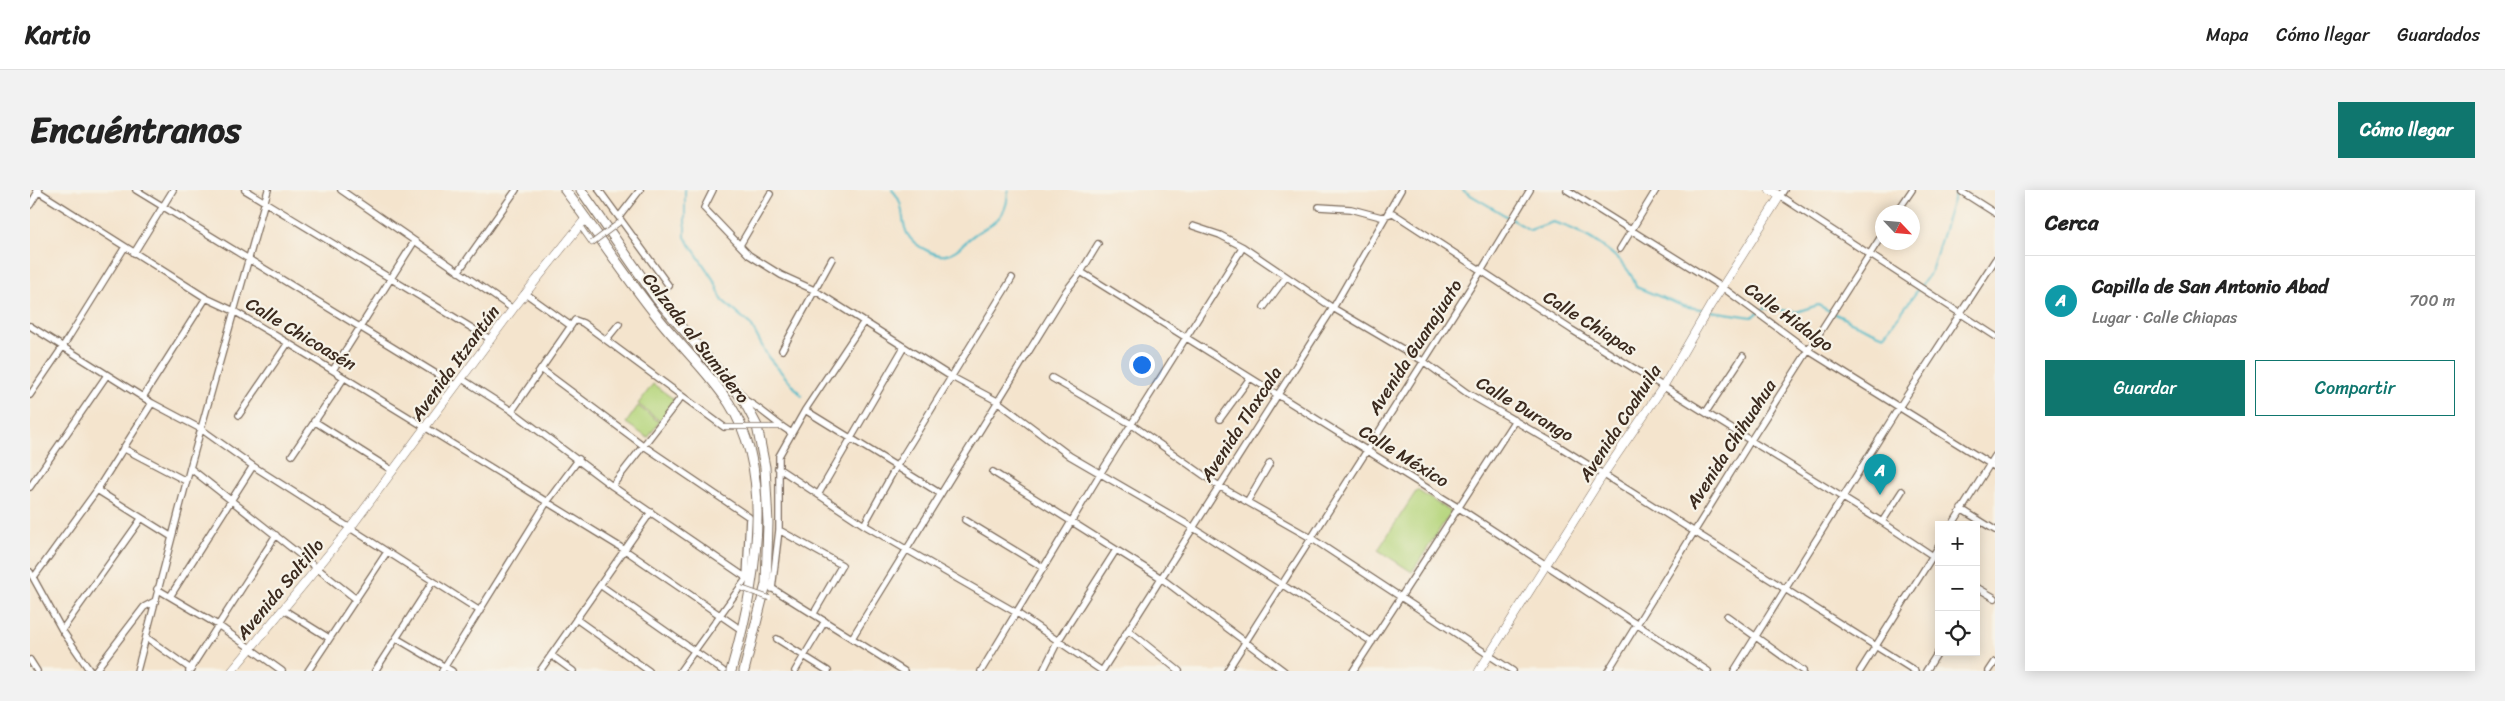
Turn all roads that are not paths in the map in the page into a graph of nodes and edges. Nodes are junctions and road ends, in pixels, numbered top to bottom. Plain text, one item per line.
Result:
1 (38, 190) edge
2 (136, 190) edge
3 (173, 190) edge
4 (245, 190) edge
5 (268, 190) edge
6 (341, 190) edge
7 (516, 190) edge
8 (565, 190) edge
9 (581, 190) edge
10 (599, 190) edge
11 (640, 190) edge
12 (714, 190) edge
13 (1401, 190) edge
14 (1530, 190) edge
15 (1567, 190) edge
16 (1656, 190) edge
17 (1770, 190) edge
18 (1912, 190) edge
19 (1962, 192) dead end
20 (1782, 193) edge
21 (770, 194) dead end
22 (264, 202) junction
23 (30, 205) edge
24 (1902, 205) edge
25 (163, 206) junction
26 (1319, 207) dead end
27 (1995, 213) edge
28 (1387, 215) junction
29 (586, 218) junction
30 (620, 220) junction
31 (580, 226) junction
32 (1193, 226) dead end
33 (1631, 230) junction
34 (414, 242) junction
35 (1098, 244) dead end
36 (740, 245) junction
37 (1875, 246) edge
38 (125, 247) junction
39 (1243, 247) junction
40 (1620, 249) dead end
41 (134, 253) junction
42 (1869, 256) junction
43 (249, 258) junction
44 (832, 259) dead end
45 (1995, 260) edge
46 (1481, 271) junction
47 (458, 272) junction
48 (1081, 272) junction
49 (391, 277) junction
50 (1286, 277) junction
51 (1012, 278) dead end
52 (669, 286) dead end
53 (1722, 287) junction
54 (814, 290) junction
55 (525, 293) junction
56 (206, 298) junction
57 (1264, 307) dead end
58 (1333, 308) junction
59 (513, 309) junction
60 (234, 311) junction
61 (1960, 314) junction
62 (863, 323) junction
63 (619, 324) dead end
64 (30, 326) edge
65 (571, 326) junction
66 (362, 327) junction
67 (1995, 336) edge
68 (1186, 338) junction
69 (490, 339) junction
70 (606, 340) junction
71 (288, 343) junction
72 (904, 347) junction
73 (62, 348) junction
74 (782, 350) dead end
75 (1809, 351) junction
76 (1743, 356) dead end
77 (1423, 361) junction
78 (542, 369) junction
79 (332, 370) junction
80 (107, 375) junction
81 (950, 376) junction
82 (344, 378) junction
83 (1052, 378) dead end
84 (1250, 378) junction
85 (462, 379) junction
86 (456, 386) junction
87 (1663, 387) junction
88 (30, 395) edge
89 (1277, 395) junction
90 (682, 396) junction
91 (143, 397) junction
92 (743, 399) junction
93 (997, 401) junction
94 (152, 403) junction
95 (1898, 409) junction
96 (805, 410) junction
97 (512, 411) junction
98 (1706, 412) junction
99 (239, 415) dead end
100 (1220, 419) dead end
101 (1515, 420) junction
102 (314, 421) junction
103 (1131, 424) junction
104 (427, 427) junction
105 (724, 427) joint
106 (781, 427) junction
107 (200, 429) junction
108 (792, 433) junction
109 (851, 438) junction
110 (1751, 440) junction
111 (644, 446) junction
112 (123, 448) junction
113 (1366, 451) junction
114 (292, 455) dead end
115 (1995, 456) edge
116 (579, 459) junction
117 (1270, 463) dead end
118 (253, 466) junction
119 (1992, 466) edge
120 (896, 467) junction
121 (190, 468) junction
122 (778, 468) junction
123 (393, 471) junction
124 (992, 472) dead end
125 (1100, 474) junction
126 (1603, 475) junction
127 (186, 482) junction
128 (612, 486) junction
129 (1219, 486) junction
130 (30, 487) edge
131 (97, 490) junction
132 (1902, 491) dead end
133 (819, 493) junction
134 (941, 494) junction
135 (1842, 499) junction
136 (232, 500) junction
137 (547, 502) junction
138 (1247, 502) junction
139 (1459, 508) junction
140 (1962, 509) junction
141 (651, 512) junction
142 (141, 519) junction
143 (965, 520) dead end
144 (1954, 521) edge
145 (1071, 522) junction
146 (1882, 522) junction
147 (864, 525) junction
148 (351, 527) junction
149 (1192, 527) junction
150 (779, 530) junction
151 (1995, 530) edge
152 (1694, 531) junction
153 (276, 535) junction
154 (172, 537) junction
155 (1311, 538) junction
156 (625, 550) junction
157 (908, 550) junction
158 (1116, 550) junction
159 (387, 552) junction
160 (1935, 553) edge
161 (1933, 556) junction
162 (1546, 567) junction
163 (317, 568) junction
164 (1044, 568) junction
165 (32, 574) edge
166 (1161, 578) junction
167 (750, 580) junction
168 (433, 581) junction
169 (1282, 584) junction
170 (600, 585) junction
171 (741, 588) junction
172 (771, 588) junction
173 (157, 589) junction
174 (1785, 589) junction
175 (1980, 590) edge
176 (171, 595) junction
177 (1401, 597) junction
178 (1995, 598) edge
179 (356, 599) junction
180 (155, 601) junction
181 (284, 610) junction
182 (480, 612) junction
183 (814, 613) junction
184 (1017, 613) junction
185 (719, 615) junction
186 (1727, 616) dead end
187 (576, 619) junction
188 (825, 621) junction
189 (218, 626) junction
190 (1638, 626) junction
191 (62, 630) junction
192 (1128, 630) junction
193 (743, 631) junction
194 (1758, 636) junction
195 (147, 638) junction
196 (329, 638) junction
197 (396, 638) junction
198 (852, 638) junction
199 (777, 639) dead end
200 (1246, 640) junction
201 (1058, 641) junction
202 (1372, 642) junction
203 (1876, 646) junction
204 (251, 648) junction
205 (694, 650) junction
206 (550, 656) junction
207 (804, 656) junction
208 (1489, 656) junction
209 (1936, 656) edge
210 (30, 660) edge
211 (1995, 662) edge
212 (894, 665) junction
213 (442, 669) edge
214 (191, 670) edge
215 (37, 671) edge
216 (90, 671) edge
217 (95, 671) edge
218 (137, 671) edge
219 (232, 671) edge
220 (282, 671) edge
221 (308, 671) edge
222 (375, 671) edge
223 (452, 671) edge
224 (540, 671) edge
225 (573, 671) edge
226 (649, 671) edge
227 (680, 671) edge
228 (723, 671) edge
229 (731, 671) edge
230 (744, 671) edge
231 (795, 671) edge
232 (828, 671) edge
233 (890, 671) edge
234 (904, 671) edge
235 (981, 671) edge
236 (1043, 671) edge
237 (1102, 671) edge
238 (1178, 671) edge
239 (1226, 671) edge
240 (1284, 671) edge
241 (1353, 671) edge
242 (1479, 671) edge
243 (1513, 671) edge
244 (1609, 671) edge
245 (1708, 671) edge
246 (1734, 671) edge
247 (1803, 671) edge
248 (1860, 671) edge
249 (1915, 671) edge
250 (1926, 671) edge
251 (1989, 671) edge

1 - 23 street
1 - 38 street, Calle Chicoasén
2 - 25 street
3 - 25 street
4 - 22 street
5 - 22 street
6 - 34 street
7 - 47 street
8 - 29 main road, Calzada al Sumidero
9 - 92 main road, Calzada al Sumidero
10 - 30 street
11 - 30 street
12 - 36 street
13 - 28 street, Avenida Tlaxcala
14 - 46 street, Avenida Guanajuato
15 - 33 street, Calle Hidalgo
16 - 33 street
17 - 20 street
18 - 24 street
19 - 27 street
20 - 42 street
20 - 53 street, Avenida Coahuila
21 - 36 street
22 - 43 street
22 - 49 street
25 - 41 street
25 - 43 street
26 - 28 street, Calle Chiapas
28 - 46 street, Calle Chiapas
28 - 58 street, Avenida Tlaxcala
29 - 31 street, Avenida Itzantún
29 - 167 main road, Calzada al Sumidero
30 - 31 street, bridge
30 - 52 street
31 - 55 street, Avenida Itzantún
32 - 39 street, Calle Durango
33 - 40 street
33 - 53 street, Calle Hidalgo
34 - 47 street
34 - 49 street
35 - 48 street
36 - 54 street
37 - 42 street, Avenida Chihuahua
38 - 41 street, Calle Chicoasén
38 - 73 street
39 - 50 street, Calle Durango
39 - 68 street
41 - 56 street, Calle Chicoasén
42 - 61 street
42 - 75 street, Avenida Chihuahua
43 - 60 street
43 - 66 street
44 - 54 street
45 - 61 street
46 - 77 street, Avenida Guanajuato
46 - 87 street, Calle Chiapas
47 - 59 street
48 - 68 street, Calle México
48 - 93 street
49 - 66 street
49 - 69 street
50 - 57 street
50 - 58 street, Calle Durango
51 - 81 street
53 - 75 street, Calle Hidalgo
53 - 87 street, Avenida Coahuila
54 - 62 street
54 - 74 street
55 - 59 street, Avenida Itzantún
55 - 65 street
56 - 60 street, Calle Chicoasén
56 - 91 street
58 - 77 street, Calle Durango
58 - 89 street, Avenida Tlaxcala
59 - 69 street, Avenida Itzantún
60 - 71 street, Calle Chicoasén
60 - 107 street
61 - 67 street
61 - 95 street
62 - 72 street
62 - 96 street
63 - 70 street
64 - 73 street
65 - 70 street
65 - 78 street
66 - 79 street
66 - 86 street
68 - 84 street, Calle México
68 - 103 street
69 - 85 street, Avenida Itzantún
70 - 90 street
71 - 79 street, Calle Chicoasén
71 - 99 street
72 - 81 street
72 - 109 street
73 - 80 street
73 - 88 street
75 - 95 street, Calle Hidalgo
75 - 110 street, Avenida Chihuahua
76 - 98 street
77 - 101 street, Calle Durango
77 - 113 street, Avenida Guanajuato
78 - 97 street
78 - 111 street
79 - 82 street, Calle Chicoasén
80 - 91 street
80 - 130 street
81 - 93 street
81 - 120 street
82 - 102 street
82 - 104 street, Calle Chicoasén
83 - 103 street
84 - 89 street, Calle México
84 - 100 street
85 - 86 street, Avenida Itzantún
85 - 97 street
86 - 104 street, Avenida Itzantún
87 - 98 street, Calle Chiapas
87 - 126 street, Avenida Coahuila
89 - 113 street, Calle México
89 - 129 street, Avenida Tlaxcala
90 - 105 street
90 - 111 street
91 - 94 street
92 - 106 street
92 - 172 main road, Calzada al Sumidero
93 - 125 street
93 - 134 street
94 - 107 street
94 - 112 street
95 - 119 street, Calle Hidalgo
95 - 135 street
96 - 108 street
96 - 109 street
97 - 116 street
98 - 110 street, Calle Chiapas
101 - 126 street, Calle Durango
101 - 139 street
102 - 114 street
102 - 123 street
103 - 125 street
103 - 129 street
104 - 123 street, Avenida Itzantún
104 - 137 street, Calle Chicoasén
105 - 106 street, bridge
106 - 108 street
107 - 118 street
107 - 121 street
108 - 122 street
109 - 120 street
109 - 133 street
110 - 135 street, Calle Chiapas
110 - 152 street, Avenida Chihuahua
111 - 128 street
111 - 167 street
112 - 127 street
112 - 131 street
113 - 139 street, Calle México
113 - 155 street, Avenida Guanajuato
115 - 119 street
116 - 128 street
116 - 137 street
117 - 138 street
118 - 136 street
118 - 148 street
119 - 140 street
120 - 134 street
120 - 147 street
121 - 127 street
121 - 136 street
122 - 133 street
122 - 150 street
123 - 148 street, Avenida Itzantún
124 - 145 street
125 - 145 street
125 - 149 street
126 - 152 street, Calle Durango
126 - 162 street, Avenida Coahuila
127 - 154 street
128 - 141 street
129 - 138 street
129 - 149 street, Avenida Tlaxcala
131 - 142 street
131 - 165 street
132 - 146 street
133 - 147 street
134 - 157 street
135 - 146 street, Calle Chiapas
135 - 174 street
136 - 153 street
136 - 176 street
137 - 156 street, Calle Chicoasén
137 - 182 street
138 - 155 street
139 - 162 street, Calle México
139 - 177 street
140 - 144 street
140 - 151 street
141 - 156 street
141 - 167 street
142 - 154 street
142 - 191 street
143 - 164 street
145 - 158 street
145 - 164 street
146 - 161 street, Calle Chiapas
147 - 157 street
148 - 159 street
148 - 163 street, Avenida Saltillo
149 - 166 street, Avenida Tlaxcala
149 - 169 street
150 - 172 street
150 - 183 street
152 - 174 street, Calle Durango
152 - 190 street, Avenida Chihuahua
153 - 163 street
153 - 189 street
154 - 173 street
155 - 169 street, Avenida Guanajuato
155 - 177 street
156 - 170 street
156 - 185 street, Calle Chicoasén
157 - 184 street
157 - 198 street
158 - 166 street
158 - 201 street
159 - 168 street
159 - 179 street
160 - 161 street
161 - 203 street
162 - 190 street, Calle México
162 - 208 street, Avenida Coahuila
163 - 179 street
163 - 181 street, Avenida Saltillo
164 - 184 street
165 - 191 street
166 - 192 street, Avenida Tlaxcala
166 - 200 street
167 - 171 street
167 - 193 main road, Calzada al Sumidero
168 - 182 street
168 - 197 street
169 - 200 street, Avenida Guanajuato
169 - 202 street
170 - 187 street
170 - 205 street
171 - 172 street, bridge
171 - 185 street
172 - 183 street
172 - 230 main road, Calzada al Sumidero
173 - 176 street
173 - 180 street
174 - 194 street
174 - 203 street, Calle Durango
175 - 178 street
176 - 189 street
177 - 202 street
177 - 208 street
179 - 196 street
180 - 195 street
180 - 217 street
181 - 196 street
181 - 204 street, Avenida Saltillo
182 - 213 street
183 - 188 street
184 - 201 street
184 - 235 street
185 - 193 street, Calle Chicoasén
185 - 205 street
186 - 194 street
187 - 206 street
187 - 226 street
188 - 198 street
188 - 207 street
189 - 204 street
189 - 214 street
190 - 244 street, Avenida Chihuahua
190 - 245 street, Calle México
191 - 216 street
192 - 237 street, Avenida Tlaxcala
192 - 238 street
193 - 229 main road, Calzada al Sumidero
194 - 246 street
194 - 247 street
195 - 214 street
195 - 218 street
196 - 221 street
197 - 213 street
197 - 222 street
198 - 212 street
199 - 207 street
200 - 239 street, Avenida Guanajuato
200 - 240 street
201 - 236 street
201 - 237 street
202 - 241 street
203 - 248 street
203 - 249 street, Calle Durango
204 - 219 street, Avenida Saltillo
204 - 220 street
205 - 227 street
205 - 228 street
206 - 224 street
206 - 225 street
207 - 231 street
207 - 232 street
208 - 242 street, Avenida Coahuila
208 - 243 street
209 - 250 street
210 - 215 street
211 - 251 street
212 - 233 street
212 - 234 street
213 - 223 street

